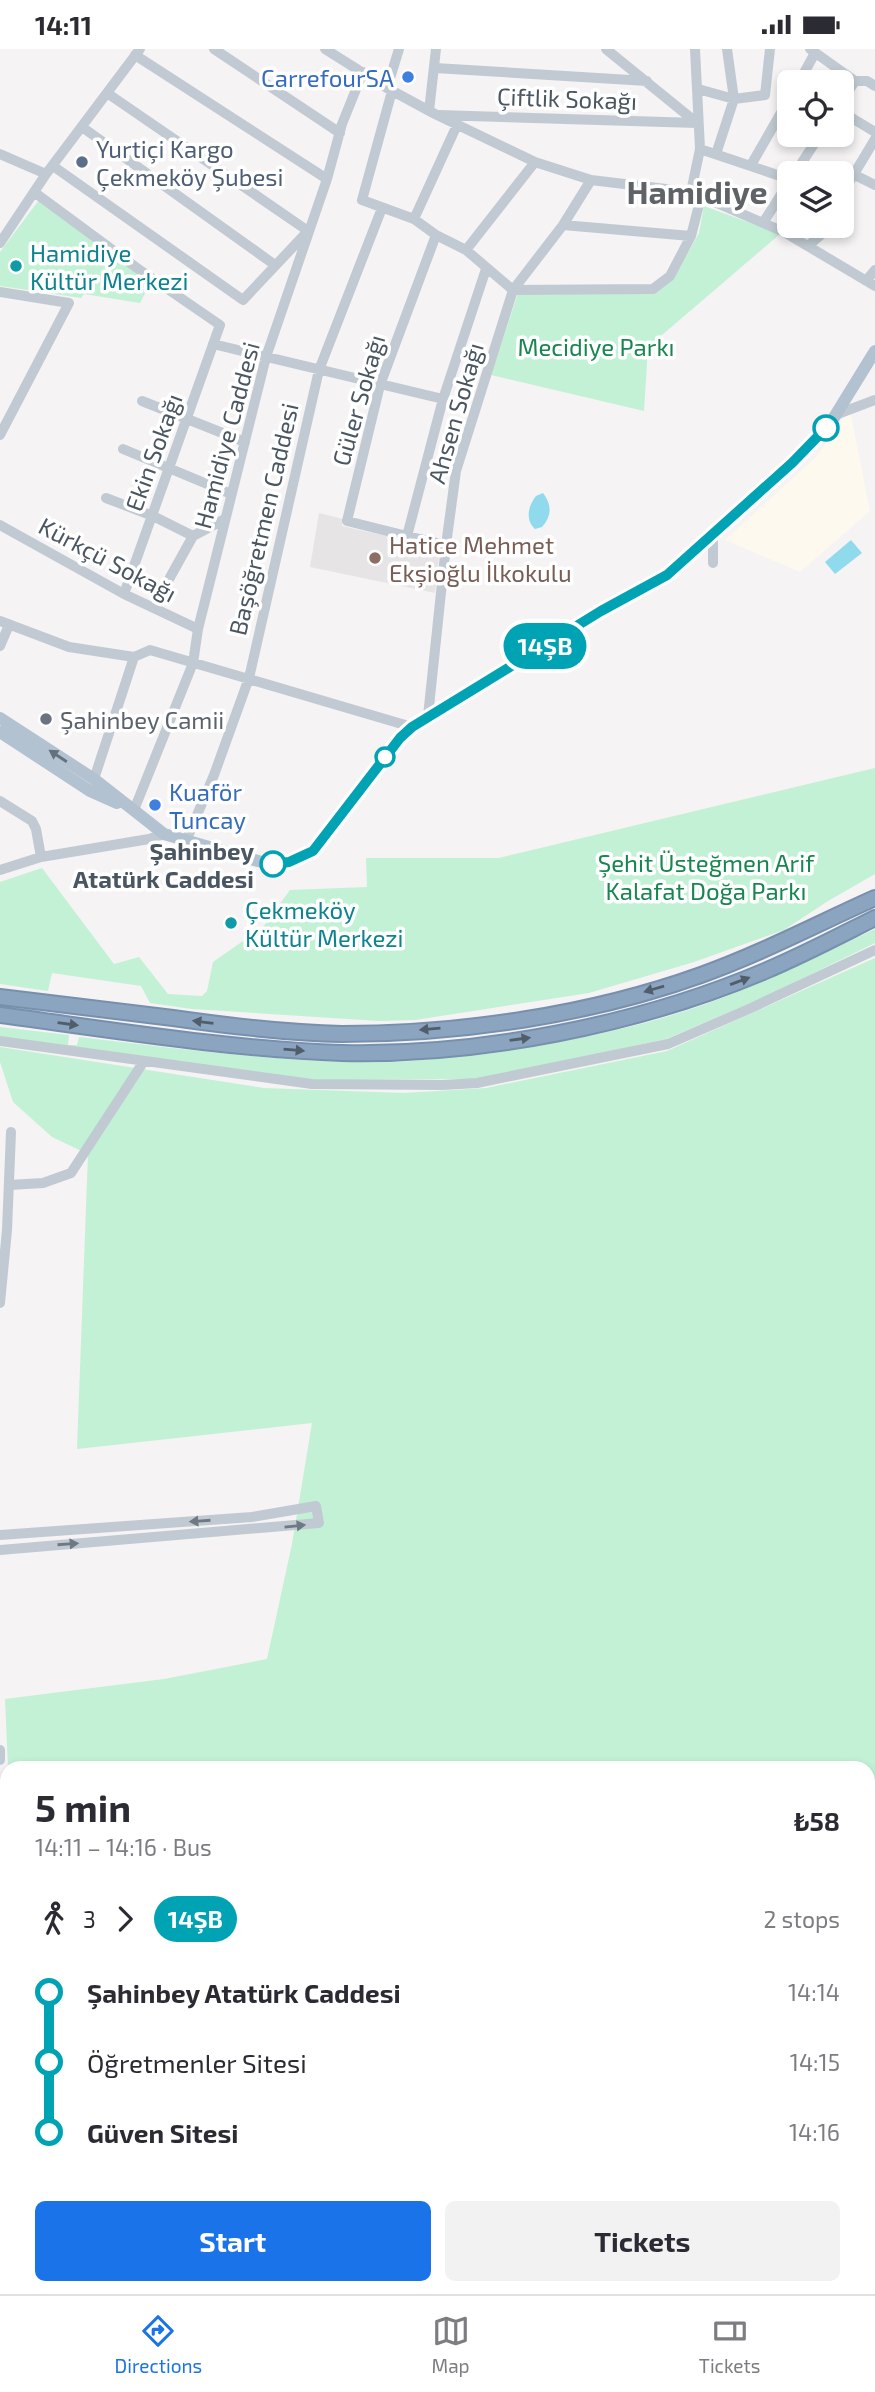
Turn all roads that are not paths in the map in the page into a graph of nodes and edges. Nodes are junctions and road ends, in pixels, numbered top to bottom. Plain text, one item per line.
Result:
1 (214, 49) edge
2 (325, 49) edge
3 (399, 49) edge
4 (436, 49) edge
5 (606, 49) edge
6 (695, 49) edge
7 (727, 49) edge
8 (770, 49) edge
9 (812, 51) edge
10 (137, 52) edge
11 (435, 68) junction
12 (804, 70) edge
13 (363, 72) junction
14 (855, 81) joint
15 (647, 82) junction
16 (875, 86) edge
17 (698, 89) junction
18 (390, 90) junction
19 (107, 93) junction
20 (734, 99) junction
21 (432, 113) junction
22 (854, 119) edge
23 (777, 120) edge
24 (697, 123) junction
25 (457, 125) junction
26 (82, 127) junction
27 (875, 132) edge
28 (340, 133) junction
29 (875, 139) edge
30 (700, 149) junction
31 (716, 153) junction
32 (0, 154) edge
33 (535, 162) junction
34 (751, 165) junction
35 (49, 170) junction
36 (854, 172) edge
37 (854, 174) edge
38 (777, 175) edge
39 (327, 179) junction
40 (591, 180) junction
41 (875, 185) edge
42 (34, 192) junction
43 (696, 195) junction
44 (777, 200) edge
45 (382, 208) junction
46 (414, 219) junction
47 (763, 223) junction
48 (563, 225) junction
49 (308, 231) junction
50 (436, 235) junction
51 (691, 236) junction
52 (817, 238) edge
53 (0, 243) edge
54 (808, 246) junction
55 (466, 250) junction
56 (275, 265) junction
57 (486, 269) junction
58 (875, 270) edge
59 (871, 284) edge
60 (513, 290) junction
61 (0, 292) edge
62 (214, 344) junction
63 (875, 351) edge
64 (266, 357) junction
65 (319, 370) junction
66 (380, 385) junction
67 (443, 399) junction
68 (875, 400) edge
69 (142, 401) dead end
70 (835, 415) junction
71 (187, 418) junction
72 (0, 435) edge
73 (245, 442) junction
74 (123, 449) dead end
75 (169, 468) junction
76 (231, 494) junction
77 (106, 498) dead end
78 (153, 516) junction
79 (225, 519) junction
80 (0, 525) edge
81 (193, 536) junction
82 (407, 536) junction
83 (713, 536) junction
84 (446, 545) junction
85 (713, 563) dead end
86 (124, 594) junction
87 (153, 608) junction
88 (4, 623) edge
89 (198, 629) junction
90 (0, 646) edge
91 (134, 657) junction
92 (193, 663) junction
93 (249, 678) junction
94 (428, 716) junction
95 (0, 718) edge
96 (412, 727) junction
97 (0, 732) edge
98 (94, 779) junction
99 (0, 801) edge
100 (134, 810) junction
101 (164, 834) junction
102 (186, 841) junction
103 (41, 857) junction
104 (0, 870) edge
105 (875, 887) edge
106 (875, 898) edge
107 (875, 918) edge
108 (801, 932) junction
109 (875, 950) edge
110 (0, 997) edge
111 (0, 1015) edge
112 (0, 1041) edge
113 (144, 1062) junction
114 (12, 1132) dead end
115 (9, 1185) junction
116 (0, 1303) edge
117 (0, 1535) edge
118 (0, 1550) edge
119 (0, 1752) edge
120 (0, 1760) edge

1 - 28 street
2 - 13 street
3 - 18 street
4 - 11 street
5 - 15 street
6 - 17 street
7 - 20 street
8 - 20 street
9 - 12 street
9 - 14 street
10 - 19 street
10 - 39 street
11 - 15 street
11 - 21 street
13 - 18 street
13 - 28 street, Hamidiye Caddesi
14 - 16 street
15 - 24 street
17 - 20 street
17 - 24 street
18 - 21 street
18 - 45 street
19 - 26 street
19 - 49 street
20 - 31 street
21 - 24 street, Çiftlik Sokağı
21 - 25 street
22 - 27 street
23 - 34 street
24 - 30 street
25 - 33 street
25 - 46 street
26 - 35 street
26 - 56 street
28 - 39 street, Hamidiye Caddesi
29 - 36 street
30 - 31 street
30 - 43 street
31 - 34 street
32 - 35 street
33 - 40 street
33 - 55 street
34 - 38 street
35 - 42 street
35 - 56 street
37 - 41 street
39 - 49 street, Hamidiye Caddesi
40 - 43 street
40 - 48 street
42 - 53 street
42 - 62 street, Ekin Sokağı
43 - 47 street
43 - 51 street
44 - 47 street
45 - 46 street
45 - 65 street, Başöğretmen Caddesi
46 - 50 street
47 - 54 street
48 - 51 street
48 - 60 street
49 - 56 street
49 - 64 street, Hamidiye Caddesi
50 - 55 street
50 - 66 street, Güler Sokağı
51 - 60 street
52 - 54 street
54 - 59 street
55 - 57 street
57 - 60 street
57 - 67 street
58 - 59 street
60 - 84 street, Ahsen Sokağı
61 - 72 street
62 - 64 street
62 - 71 street, Ekin Sokağı
63 - 70 main road
64 - 65 street
64 - 73 street, Hamidiye Caddesi
65 - 66 street
65 - 93 street, Başöğretmen Caddesi
66 - 67 street
66 - 82 street, Güler Sokağı
67 - 82 street
68 - 70 street
69 - 71 street
70 - 83 main road
71 - 73 street
71 - 75 street, Ekin Sokağı
73 - 76 street, Hamidiye Caddesi
74 - 75 street
75 - 76 street
75 - 78 street, Ekin Sokağı
76 - 79 street, Hamidiye Caddesi
77 - 78 street
78 - 81 street
78 - 86 street, Ekin Sokağı
79 - 81 street
79 - 89 street, Hamidiye Caddesi
80 - 86 street, Kürkçü Sokağı
81 - 87 street
82 - 84 street
83 - 85 street
83 - 94 main road
84 - 94 street, Ahsen Sokağı
86 - 87 street, Kürkçü Sokağı
87 - 89 street, Kürkçü Sokağı
88 - 90 street
88 - 91 street
89 - 92 street, Hamidiye Caddesi
91 - 92 street
91 - 98 street
92 - 93 street
92 - 100 street, Hamidiye Caddesi
93 - 96 street
93 - 102 street, Başöğretmen Caddesi
94 - 96 main road
98 -> 95 main road
96 - 102 main road
97 - 100 main road
98 - 100 main road
99 - 103 street
100 - 101 main road
101 - 102 main road
101 - 103 street
103 - 104 street
105 - 108 highway
106 - 108 highway
111 -> 107 highway
108 -> 110 highway
109 - 113 street
112 - 113 street
113 - 115 street
114 - 115 street
115 - 116 street
118 -> 117 street
119 - 120 street

